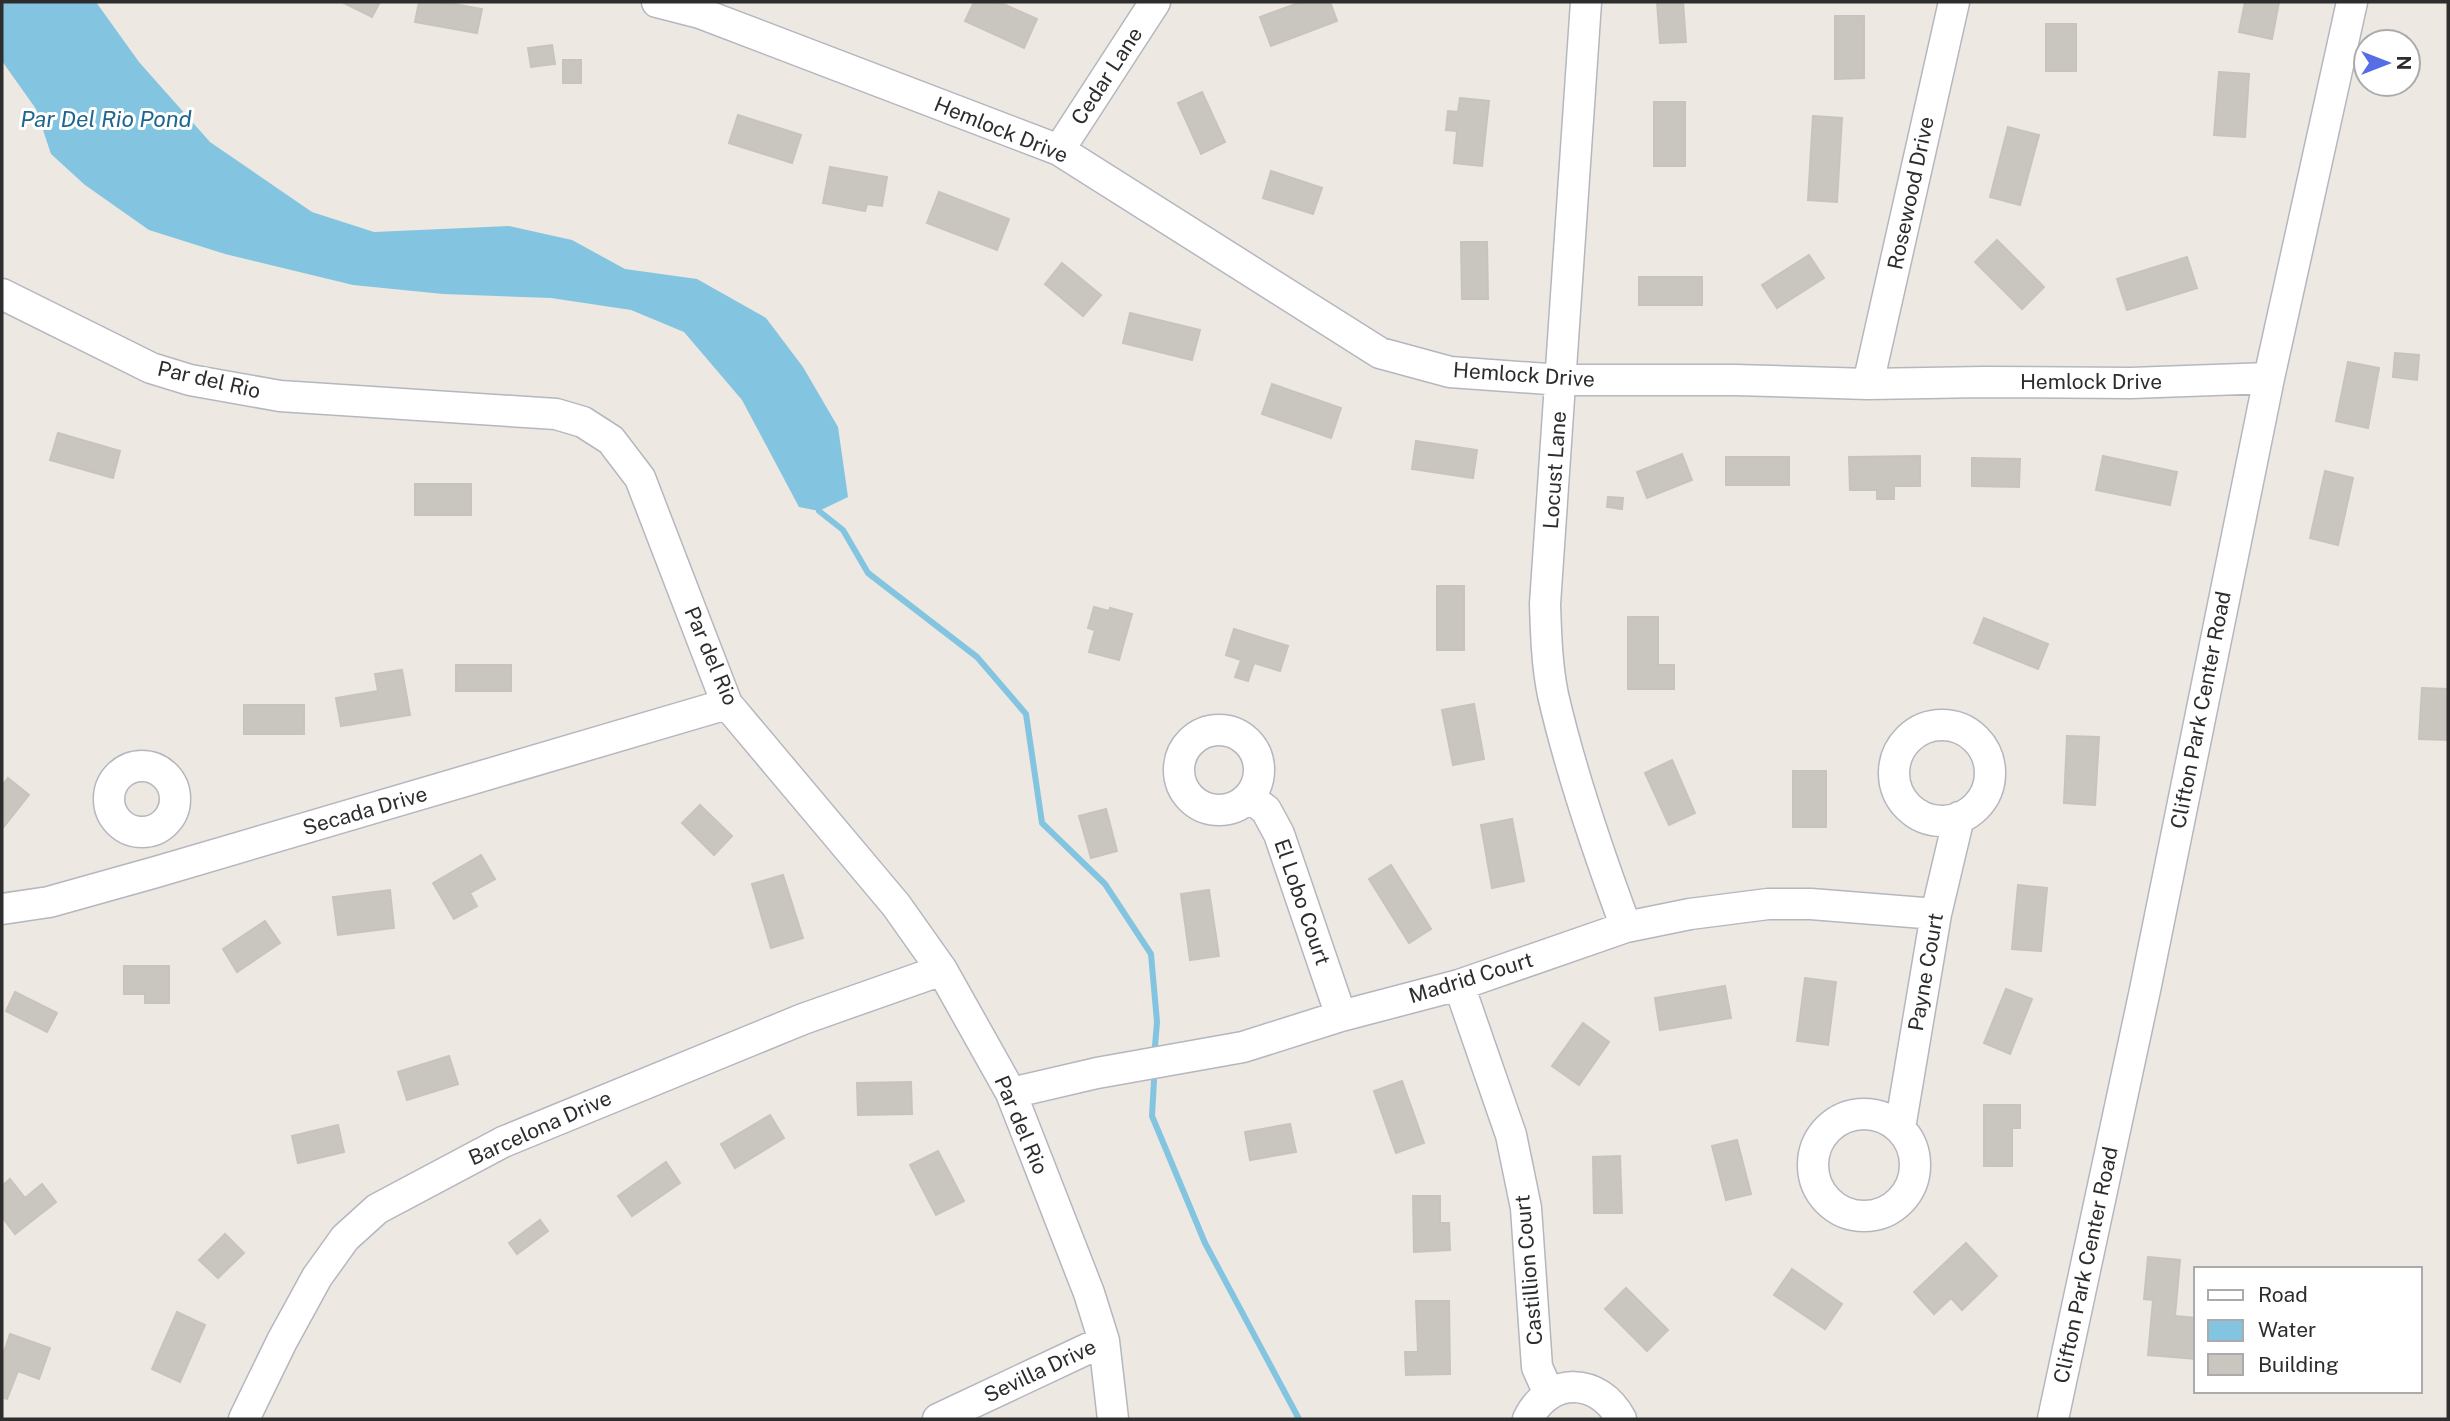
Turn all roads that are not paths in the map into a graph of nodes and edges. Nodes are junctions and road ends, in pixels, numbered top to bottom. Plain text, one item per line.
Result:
1 (657, 2) edge
2 (1155, 2) edge
3 (1586, 2) edge
4 (1954, 2) edge
5 (2352, 2) edge
6 (704, 7) edge
7 (1059, 150) junction
8 (2, 294) edge
9 (2269, 378) junction
10 (1562, 380) junction
11 (1868, 384) junction
12 (727, 704) junction
13 (1249, 797) dead end
14 (1959, 817) dead end
15 (144, 832) dead end
16 (156, 872) junction
17 (2, 909) edge
18 (1936, 914) junction
19 (1626, 927) junction
20 (942, 970) junction
21 (1459, 985) junction
22 (1340, 1016) junction
23 (1011, 1093) junction
24 (1900, 1128) dead end
25 (1104, 1341) junction
26 (1549, 1394) junction
27 (244, 1419) edge
28 (938, 1419) edge
29 (1112, 1419) edge
30 (1528, 1419) edge
31 (1621, 1419) edge
32 (2053, 1419) edge

1 - 6 street, Hemlock Drive
2 - 7 street, Cedar Lane
3 - 10 street, Locust Lane
4 - 11 street, Rosewood Drive
5 - 9 street, Clifton Park Center Road
6 - 7 street, Hemlock Drive
7 - 10 street, Hemlock Drive
8 - 12 street, Par del Rio
9 - 11 street, Hemlock Drive
9 - 32 street, Clifton Park Center Road
10 - 11 street, Hemlock Drive
10 - 19 street, Locust Lane
12 - 16 street, Secada Drive
12 - 20 street, Par del Rio
13 - 22 street, El Lobo Court
14 - 18 street, Payne Court
15 - 16 street
16 - 17 street, Secada Drive
18 - 19 street, Madrid Court
18 - 24 street, Payne Court
19 - 21 street, Madrid Court
20 - 23 street, Par del Rio
20 - 27 street, Barcelona Drive
21 - 22 street, Madrid Court
21 - 26 street, Castillion Court
22 - 23 street, Madrid Court
23 - 25 street, Par del Rio
25 - 28 street, Sevilla Drive
25 - 29 street, Par del Rio
26 - 30 street
26 - 31 street

